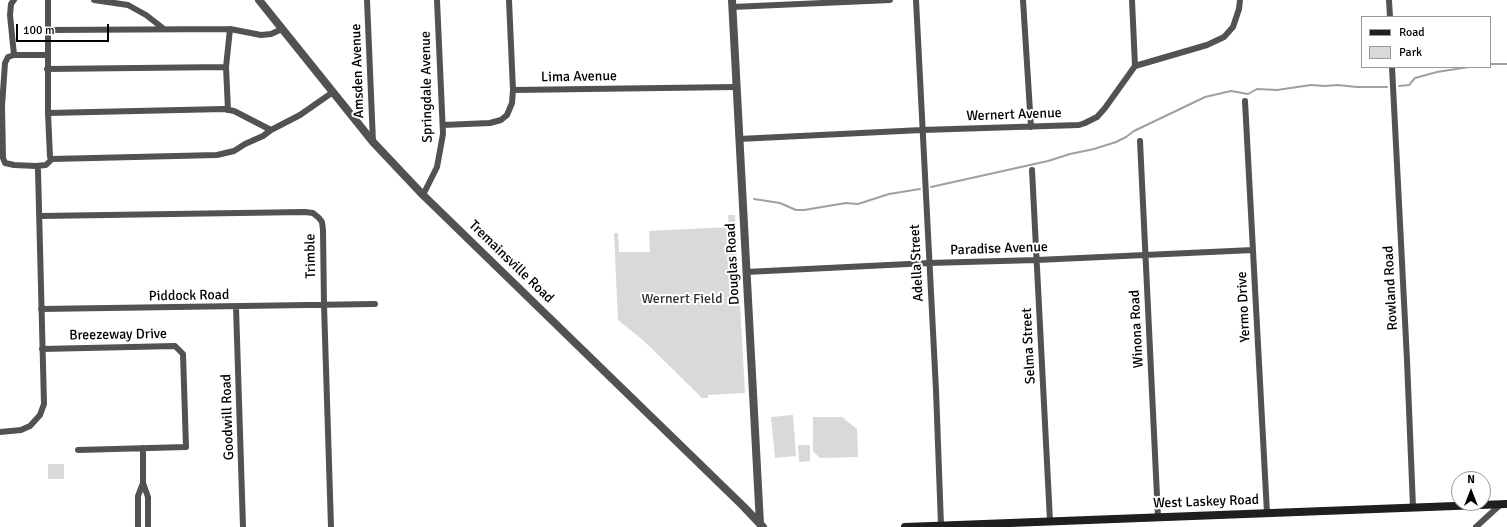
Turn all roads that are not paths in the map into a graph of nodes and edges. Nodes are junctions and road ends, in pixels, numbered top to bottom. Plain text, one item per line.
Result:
1 (14, 0) edge
2 (48, 0) edge
3 (94, 0) edge
4 (259, 0) edge
5 (367, 0) edge
6 (437, 0) edge
7 (509, 0) edge
8 (890, 0) edge
9 (916, 0) edge
10 (1023, 0) edge
11 (1132, 0) edge
12 (1240, 0) edge
13 (1389, 0) edge
14 (732, 3) edge
15 (1390, 16) edge
16 (164, 29) junction
17 (282, 29) junction
18 (48, 30) junction
19 (230, 30) junction
20 (14, 55) junction
21 (48, 55) junction
22 (1135, 66) junction
23 (226, 67) junction
24 (1392, 68) edge
25 (48, 69) junction
26 (736, 88) junction
27 (513, 90) junction
28 (333, 92) junction
29 (1245, 101) dead end
30 (228, 110) junction
31 (48, 113) junction
32 (443, 125) junction
33 (1031, 127) junction
34 (271, 130) junction
35 (922, 130) junction
36 (739, 140) junction
37 (1140, 141) dead end
38 (373, 142) junction
39 (52, 159) junction
40 (38, 170) dead end
41 (1032, 170) dead end
42 (423, 195) junction
43 (40, 216) junction
44 (1253, 250) junction
45 (1145, 254) junction
46 (1037, 260) junction
47 (929, 263) junction
48 (746, 272) junction
49 (375, 304) dead end
50 (324, 305) junction
51 (236, 307) junction
52 (41, 310) junction
53 (42, 349) junction
54 (0, 432) edge
55 (143, 448) junction
56 (78, 450) dead end
57 (143, 483) junction
58 (1504, 504) edge
59 (1413, 507) junction
60 (1267, 513) junction
61 (1158, 517) junction
62 (1050, 521) junction
63 (941, 525) junction
64 (761, 526) edge
65 (138, 527) edge
66 (148, 527) edge
67 (243, 527) edge
68 (331, 527) edge
69 (905, 527) edge
70 (1476, 527) edge

1 - 20 street
2 - 18 street
3 - 16 street
4 - 17 street, Tremainsville Road
5 - 38 street, Amsden Avenue
6 - 32 street, Springdale Avenue
7 - 27 street
8 - 14 street
9 - 35 street, Adella Street
10 - 33 street
11 - 22 street
12 - 22 street
13 - 15 street
14 - 26 street, Douglas Road
16 - 18 street
16 - 19 street
17 - 19 street
17 - 28 street, Tremainsville Road
18 - 21 street
19 - 23 street
20 - 21 street
20 - 39 street
21 - 25 street
22 - 33 street, Wernert Avenue
23 - 25 street
23 - 30 street
24 - 59 street, Rowland Road
25 - 31 street
26 - 27 street, Lima Avenue
26 - 36 street, Douglas Road
27 - 32 street
28 - 34 street
28 - 38 street, Tremainsville Road
29 - 44 street, Yermo Drive
30 - 31 street
30 - 34 street
31 - 39 street
32 - 42 street, Springdale Avenue
33 - 35 street, Wernert Avenue
34 - 39 street
35 - 36 street, Wernert Avenue
35 - 47 street, Adella Street
36 - 48 street, Douglas Road
37 - 45 street, Winona Road
38 - 42 street, Tremainsville Road
40 - 43 street
41 - 46 street, Selma Street
42 - 64 street, Tremainsville Road
43 - 50 street, Trimble
43 - 52 street
44 - 45 street, Paradise Avenue
44 - 60 street, Yermo Drive
45 - 46 street, Paradise Avenue
45 - 61 street, Winona Road
46 - 47 street, Paradise Avenue
46 - 62 street, Selma Street
47 - 48 street, Paradise Avenue
47 - 63 street, Adella Street
48 - 64 street, Douglas Road
49 - 50 street, Piddock Road
50 - 51 street, Piddock Road
50 - 68 street, Trimble
51 - 52 street, Piddock Road
51 - 67 street, Goodwill Road
52 - 53 street
53 - 54 street
53 - 55 street, Breezeway Drive
55 - 56 street, Breezeway Drive
55 - 57 street
57 - 65 street
57 - 66 street
58 - 59 main road, West Laskey Road
58 - 70 street
59 - 60 main road, West Laskey Road
60 - 61 main road, West Laskey Road
61 - 62 main road, West Laskey Road
62 - 63 main road, West Laskey Road
63 - 69 main road, West Laskey Road

